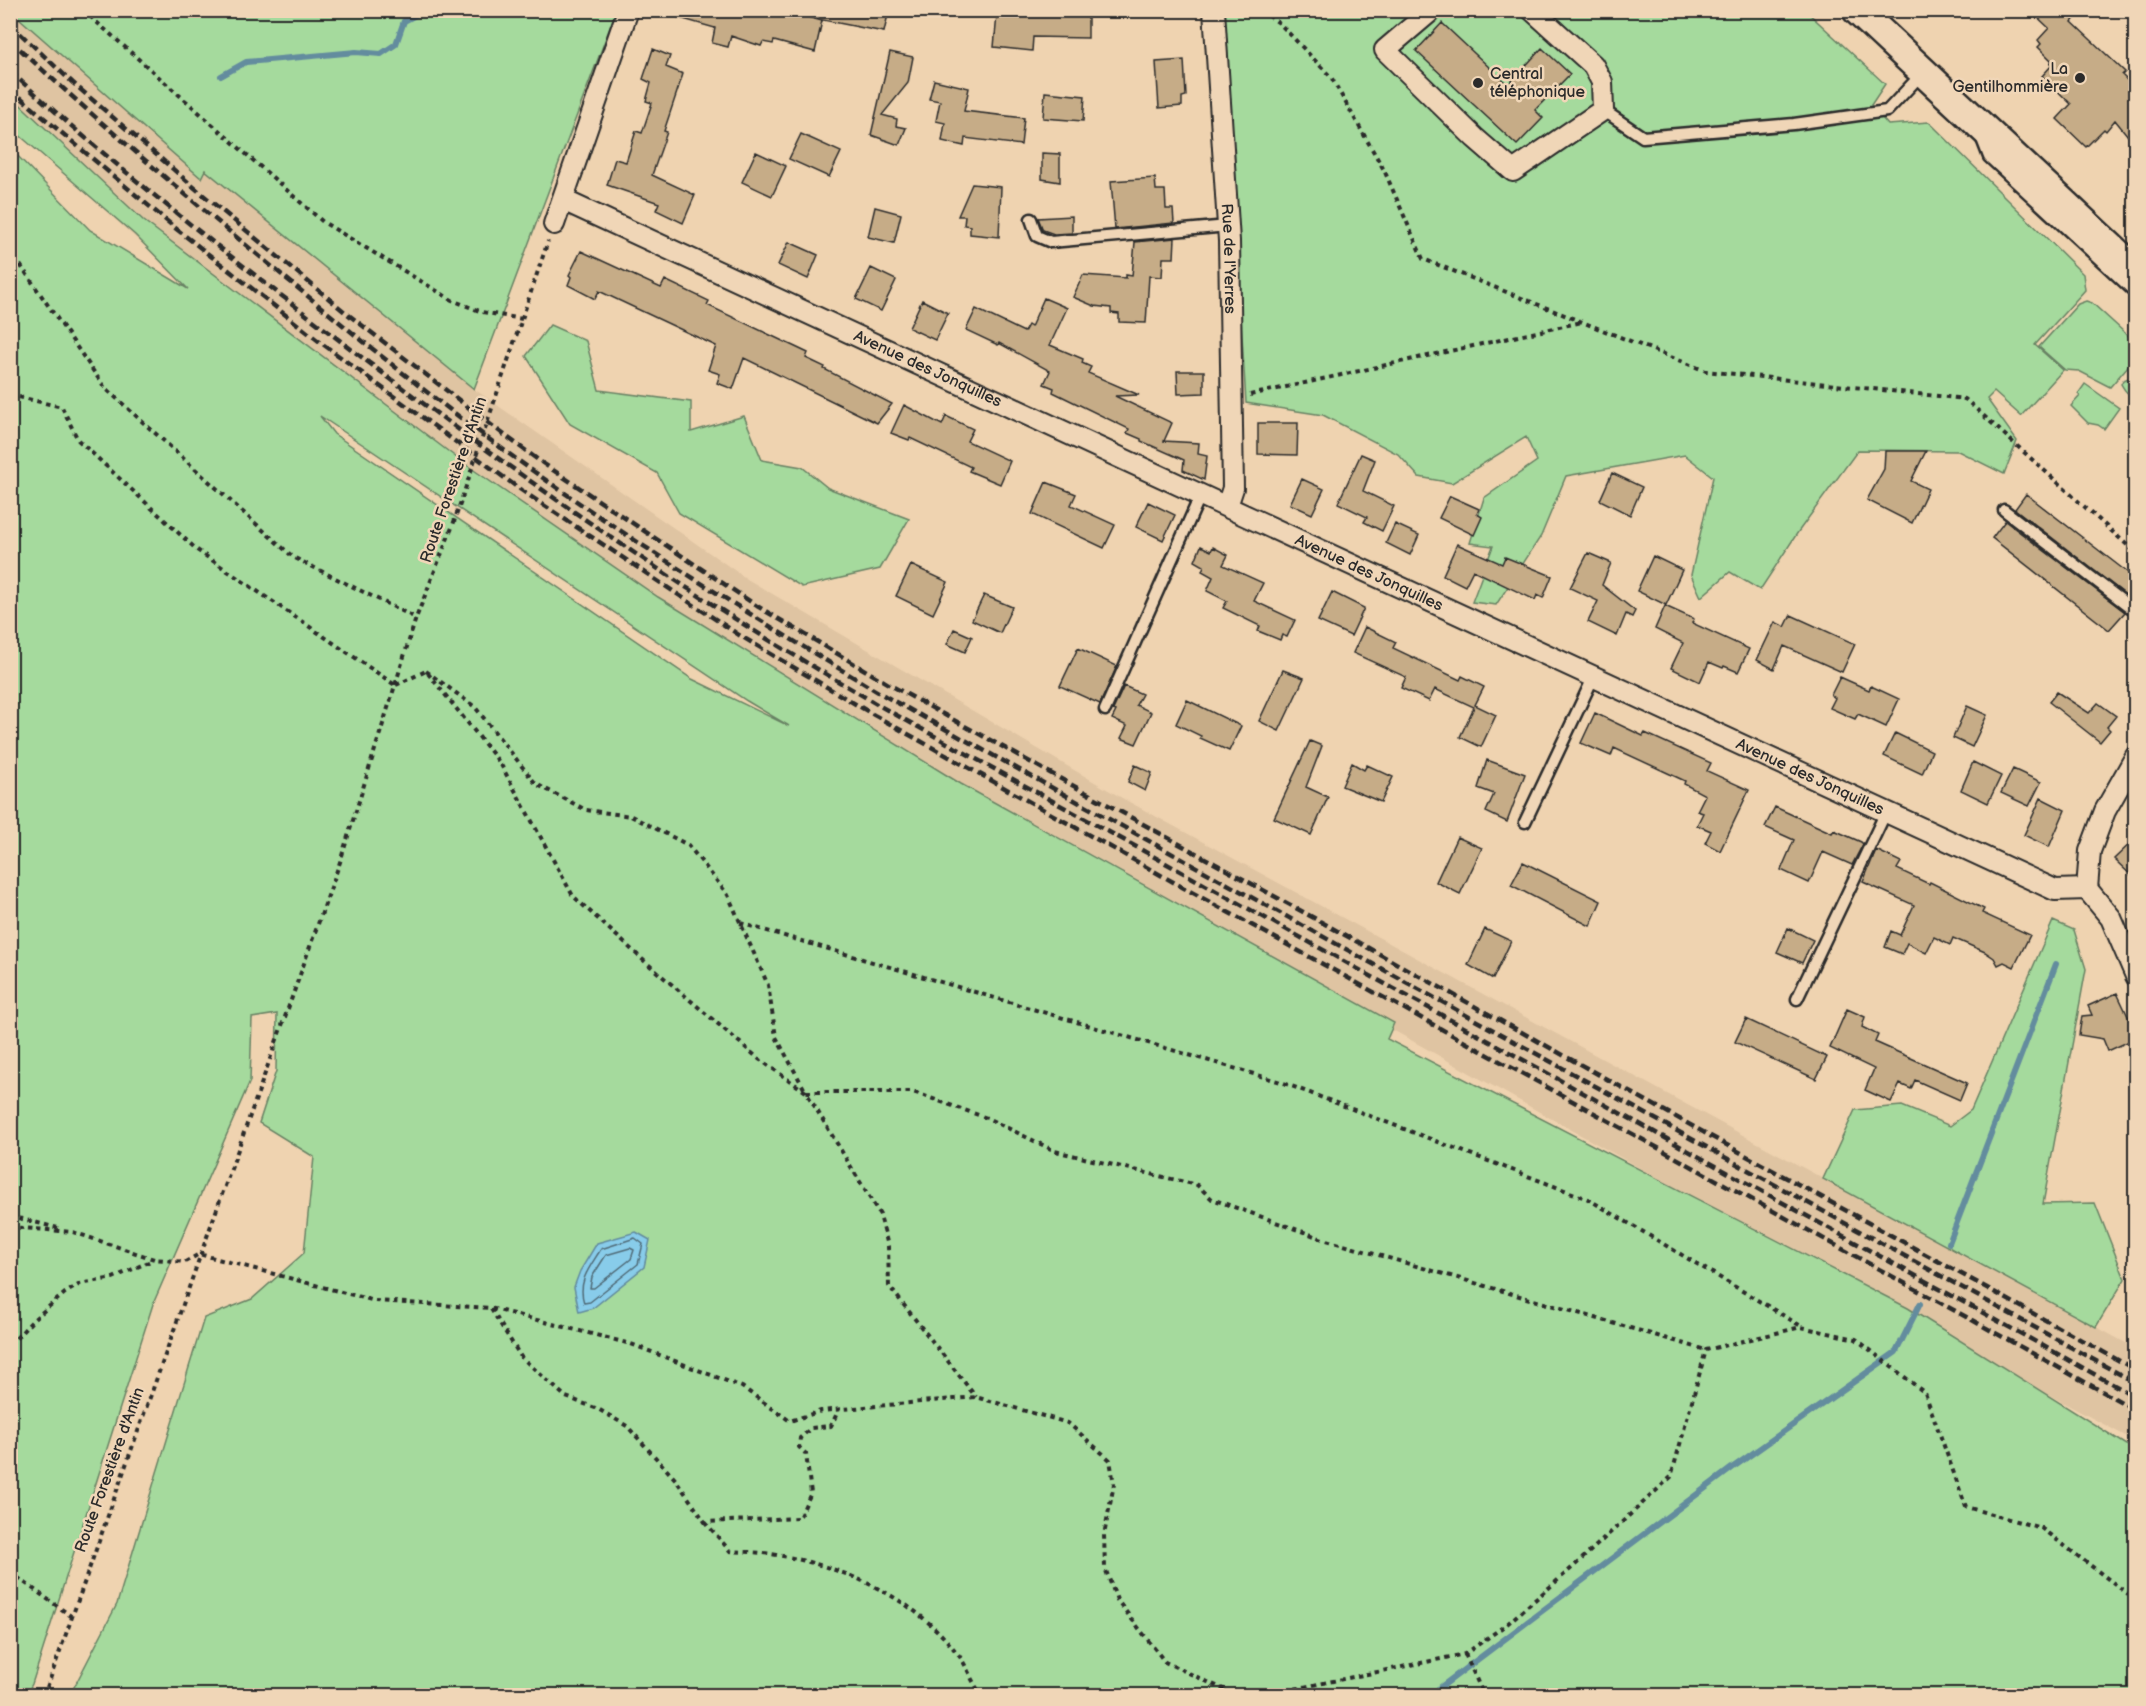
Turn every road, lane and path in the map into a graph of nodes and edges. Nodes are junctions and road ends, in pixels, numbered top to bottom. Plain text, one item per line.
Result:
1 (83, 10) edge
2 (628, 10) edge
3 (1214, 10) edge
4 (1261, 10) edge
5 (1432, 10) edge
6 (1532, 10) edge
7 (1857, 10) edge
8 (1922, 70) junction
9 (1603, 110) junction
10 (1976, 122) junction
11 (563, 200) junction
12 (1031, 219) dead end
13 (554, 224) joint
14 (1228, 226) junction
15 (10, 250) edge
16 (2136, 271) edge
17 (2136, 293) edge
18 (522, 319) junction
19 (1582, 322) junction
20 (10, 395) edge
21 (1231, 399) junction
22 (1201, 494) junction
23 (1227, 506) junction
24 (2004, 510) dead end
25 (2136, 553) edge
26 (2136, 605) edge
27 (416, 618) junction
28 (426, 671) junction
29 (1594, 676) junction
30 (395, 685) junction
31 (1105, 710) dead end
32 (2136, 756) edge
33 (1886, 812) junction
34 (1525, 822) dead end
35 (2087, 889) junction
36 (740, 923) junction
37 (2136, 976) edge
38 (1797, 999) dead end
39 (806, 1092) junction
40 (10, 1216) edge
41 (10, 1227) edge
42 (73, 1232) junction
43 (199, 1254) junction
44 (154, 1259) junction
45 (490, 1308) junction
46 (1801, 1327) junction
47 (10, 1345) edge
48 (1706, 1350) junction
49 (976, 1397) junction
50 (839, 1409) junction
51 (705, 1522) junction
52 (10, 1572) edge
53 (2136, 1600) edge
54 (70, 1616) junction
55 (1465, 1654) junction
56 (44, 1695) edge
57 (983, 1695) edge
58 (1171, 1695) edge
59 (1218, 1695) edge
60 (1238, 1695) edge
61 (1260, 1695) edge
62 (1484, 1695) edge

1 - 18 path
2 - 11 street
3 - 14 street, Rue de l'Yerres
4 - 19 path
5 - 9 street
6 - 9 street
7 - 8 main road
8 - 9 lane
8 - 10 main road
10 - 16 main road
10 - 17 lane
11 - 13 street
11 - 22 street, Avenue des Jonquilles
12 - 14 lane
13 - 18 path, Route Forestière d'Antin
14 - 21 street, Rue de l'Yerres
15 - 27 path
18 - 27 path, Route Forestière d'Antin
19 - 21 path
19 - 25 path
20 - 30 path
21 - 23 street, Rue de l'Yerres
22 - 23 street, Avenue des Jonquilles
22 - 31 lane
23 - 29 street, Avenue des Jonquilles
24 - 26 lane
27 - 30 path, Route Forestière d'Antin
28 - 30 path
28 - 36 path
28 - 39 path
29 - 33 street, Avenue des Jonquilles
29 - 34 lane
30 - 43 path, Route Forestière d'Antin
32 - 35 street
33 - 35 street, Avenue des Jonquilles
33 - 38 lane
35 - 37 street
36 - 39 path
36 - 46 path
39 - 48 path
39 - 49 path
40 - 42 path
41 - 42 path
42 - 44 path
43 - 44 path
43 - 45 path
43 - 54 path, Route Forestière d'Antin
44 - 47 path
45 - 50 path
45 - 51 path
46 - 48 path
46 - 53 path
48 - 55 path
49 - 50 path
49 - 60 path
50 - 51 path
51 - 57 path
52 - 54 path
54 - 56 path, Route Forestière d'Antin
55 - 61 path
55 - 62 path
58 - 59 path

